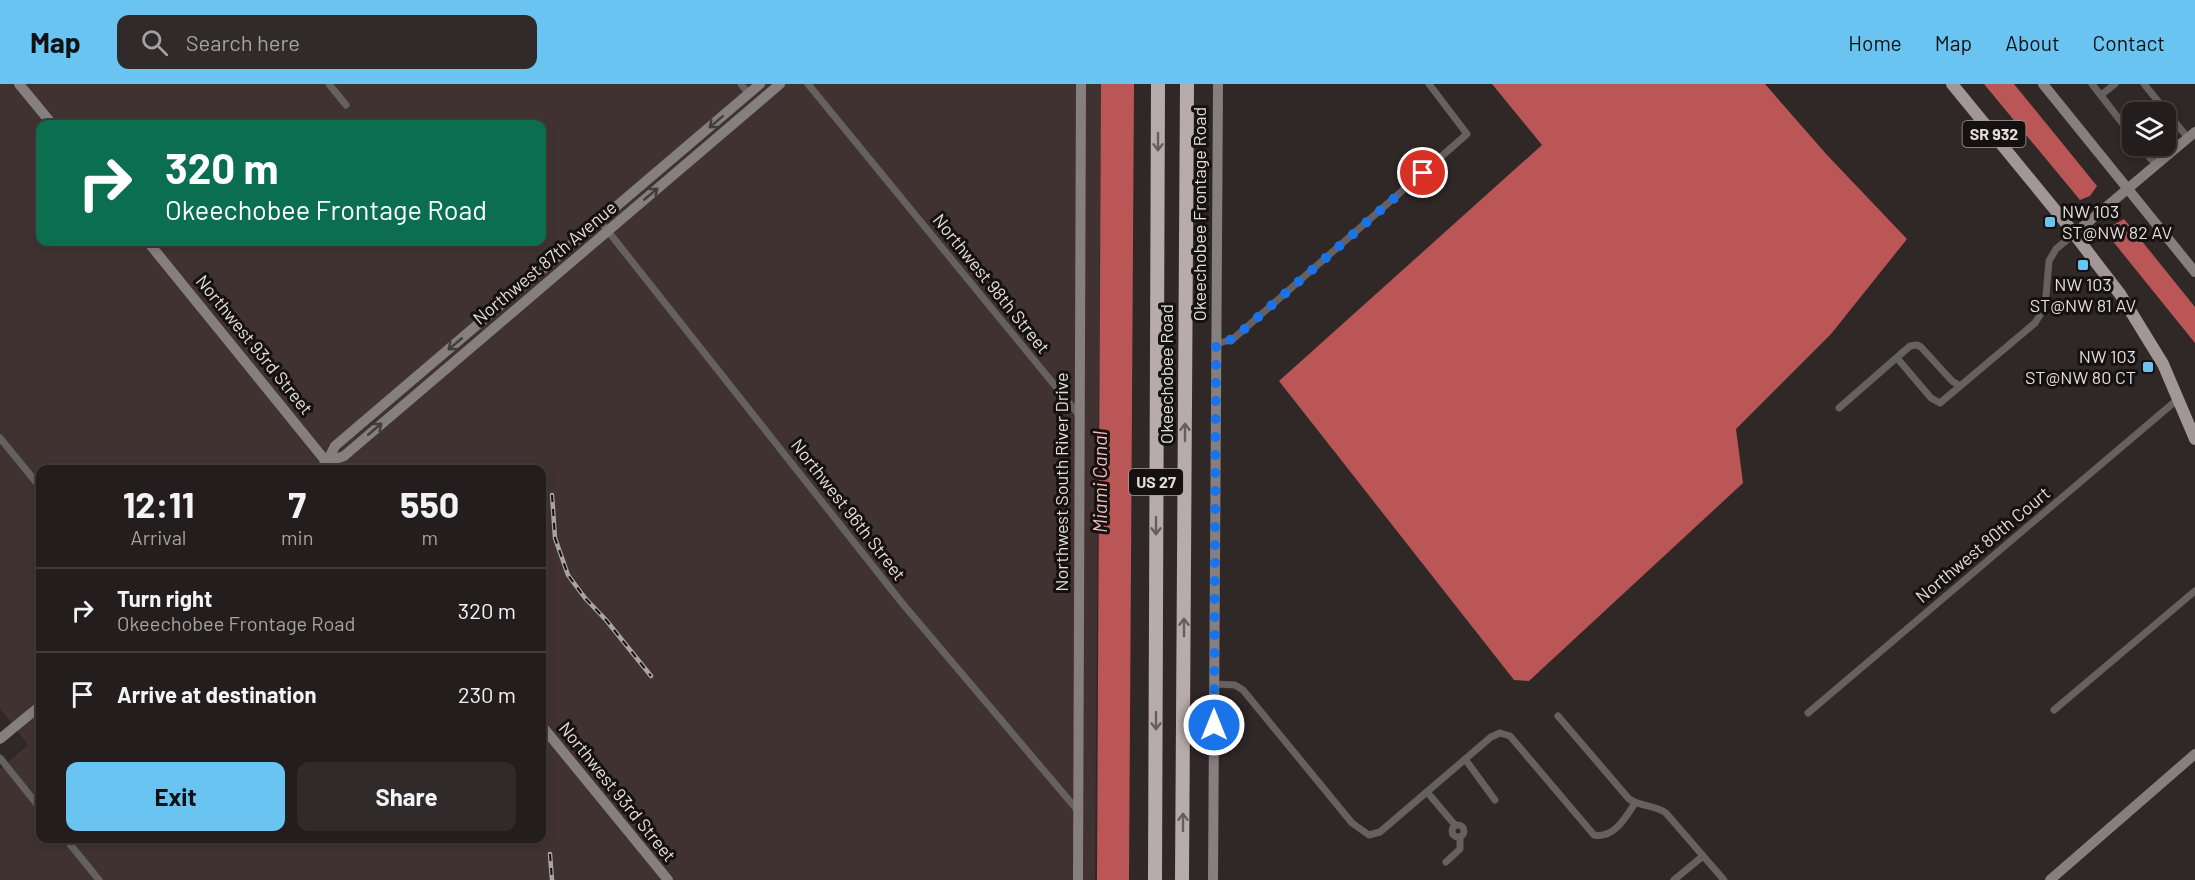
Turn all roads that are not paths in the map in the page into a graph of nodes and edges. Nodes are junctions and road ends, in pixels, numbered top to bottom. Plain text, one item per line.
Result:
1 (19, 84) edge
2 (329, 84) edge
3 (741, 84) edge
4 (760, 84) edge
5 (780, 84) edge
6 (808, 84) edge
7 (1081, 84) edge
8 (1158, 84) edge
9 (1187, 84) edge
10 (1218, 84) edge
11 (1428, 84) edge
12 (1952, 84) edge
13 (2043, 84) edge
14 (2092, 84) edge
15 (2115, 84) edge
16 (2144, 84) edge
17 (749, 94) junction
18 (2101, 95) junction
19 (346, 105) dead end
20 (49, 120) edge
21 (2122, 122) edge
22 (2192, 135) edge
23 (2148, 156) edge
24 (2156, 165) junction
25 (2128, 189) junction
26 (600, 221) junction
27 (608, 231) junction
28 (2074, 234) junction
29 (151, 246) edge
30 (2195, 272) edge
31 (1216, 344) junction
32 (1897, 358) junction
33 (1960, 386) junction
34 (2178, 399) junction
35 (1839, 408) dead end
36 (1078, 415) junction
37 (0, 438) edge
38 (2195, 439) edge
39 (324, 465) edge
40 (327, 465) edge
41 (329, 465) edge
42 (36, 482) edge
43 (2195, 591) edge
44 (1214, 684) junction
45 (36, 709) edge
46 (2054, 710) dead end
47 (1808, 713) dead end
48 (1558, 716) dead end
49 (546, 731) edge
50 (0, 739) edge
51 (2195, 754) edge
52 (0, 758) edge
53 (1465, 759) junction
54 (1427, 792) junction
55 (1495, 800) dead end
56 (1635, 802) junction
57 (36, 803) edge
58 (1078, 812) junction
59 (69, 843) edge
60 (1703, 856) junction
61 (1446, 862) dead end
62 (99, 880) edge
63 (668, 880) edge
64 (1078, 880) edge
65 (1155, 880) edge
66 (1182, 880) edge
67 (1213, 880) edge
68 (1674, 880) edge
69 (1724, 880) edge
70 (2050, 880) edge

1 - 20 street
2 - 19 street
3 - 17 street
4 - 17 street, Northwest 87th Avenue
27 -> 5 street, Northwest 87th Avenue
6 - 36 street, Northwest 98th Street
7 - 36 street, Northwest South River Drive
8 -> 65 highway, Okeechobee Road / US 27
66 -> 9 highway, Okeechobee Road / US 27
10 - 31 street, Okeechobee Frontage Road
11 - 31 street, Okeechobee Frontage Road
12 - 28 main road, SR 932
13 - 25 street
14 - 18 street
15 - 18 street
16 - 22 street
17 -> 26 street, Northwest 87th Avenue
18 - 21 street
22 - 24 street
23 - 24 street
24 - 25 street
25 - 28 street
25 - 30 street
26 - 27 street, Northwest 96th Street
26 -> 40 street, Northwest 87th Avenue
41 -> 27 street, Northwest 87th Avenue
27 - 58 street, Northwest 96th Street
28 - 33 street
28 - 34 main road, SR 932
29 - 39 street, Northwest 93rd Street
31 - 44 street, Okeechobee Frontage Road
32 - 33 street
32 - 33 street
32 - 35 street
34 - 38 main road, SR 932
34 - 47 street, Northwest 80th Court
36 - 58 street, Northwest South River Drive
37 - 42 street
43 - 46 street
44 - 54 street
44 - 67 street, Okeechobee Frontage Road
45 - 50 street
48 - 56 street
49 - 63 street, Northwest 93rd Street
51 - 70 street
52 - 57 street
53 - 54 street
53 - 55 street
53 - 56 street
54 - 61 street
56 - 60 street
58 - 64 street, Northwest South River Drive
59 - 62 street
60 - 68 street
60 - 69 street

